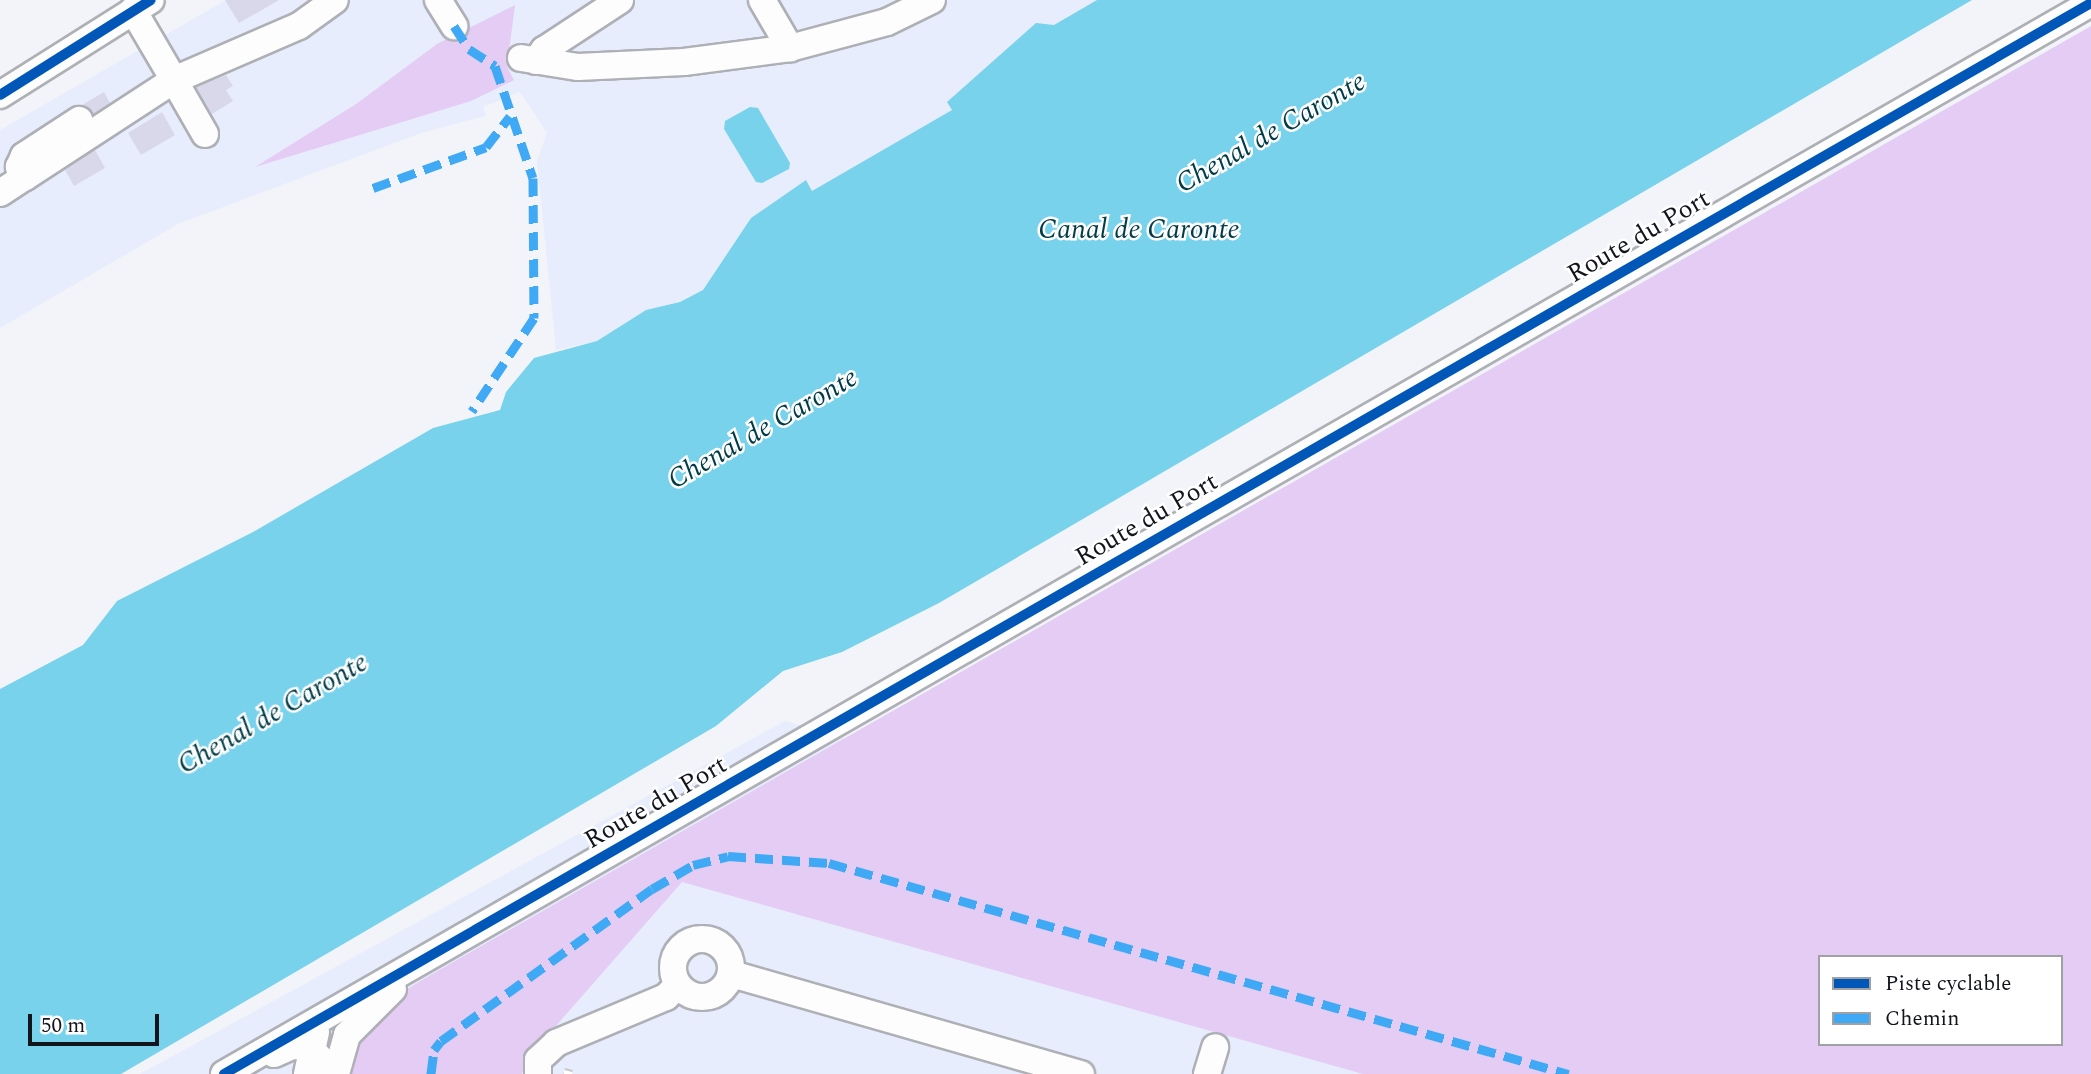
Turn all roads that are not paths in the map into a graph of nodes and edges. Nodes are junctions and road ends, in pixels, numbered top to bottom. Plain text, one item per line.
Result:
1 (335, 0) edge
2 (438, 0) edge
3 (620, 0) edge
4 (762, 0) edge
5 (932, 0) edge
6 (2091, 3) edge
7 (142, 5) edge
8 (454, 26) dead end
9 (790, 48) junction
10 (174, 80) junction
11 (0, 95) edge
12 (79, 120) dead end
13 (205, 134) dead end
14 (25, 177) junction
15 (0, 193) edge
16 (484, 927) junction
17 (732, 974) junction
18 (678, 985) junction
19 (332, 1011) junction
20 (1215, 1046) dead end
21 (309, 1047) junction
22 (224, 1074) edge
23 (233, 1074) edge
24 (307, 1074) edge
25 (336, 1074) edge
26 (538, 1074) edge
27 (1081, 1074) edge
28 (1207, 1074) edge

1 - 10 street
2 - 8 street
3 - 9 street
4 - 9 street
5 - 9 street
6 - 16 street, Route du Port
7 - 10 street
7 - 11 street
10 - 13 street
10 - 14 street
12 - 14 street
14 - 15 street
16 - 19 street, Route du Port
16 - 25 street
17 - 18 street
17 - 18 street
17 - 27 street
18 - 26 street
19 - 21 street
19 - 22 street, Route du Port
20 - 28 street
21 - 23 street
21 - 24 street
21 - 25 street

